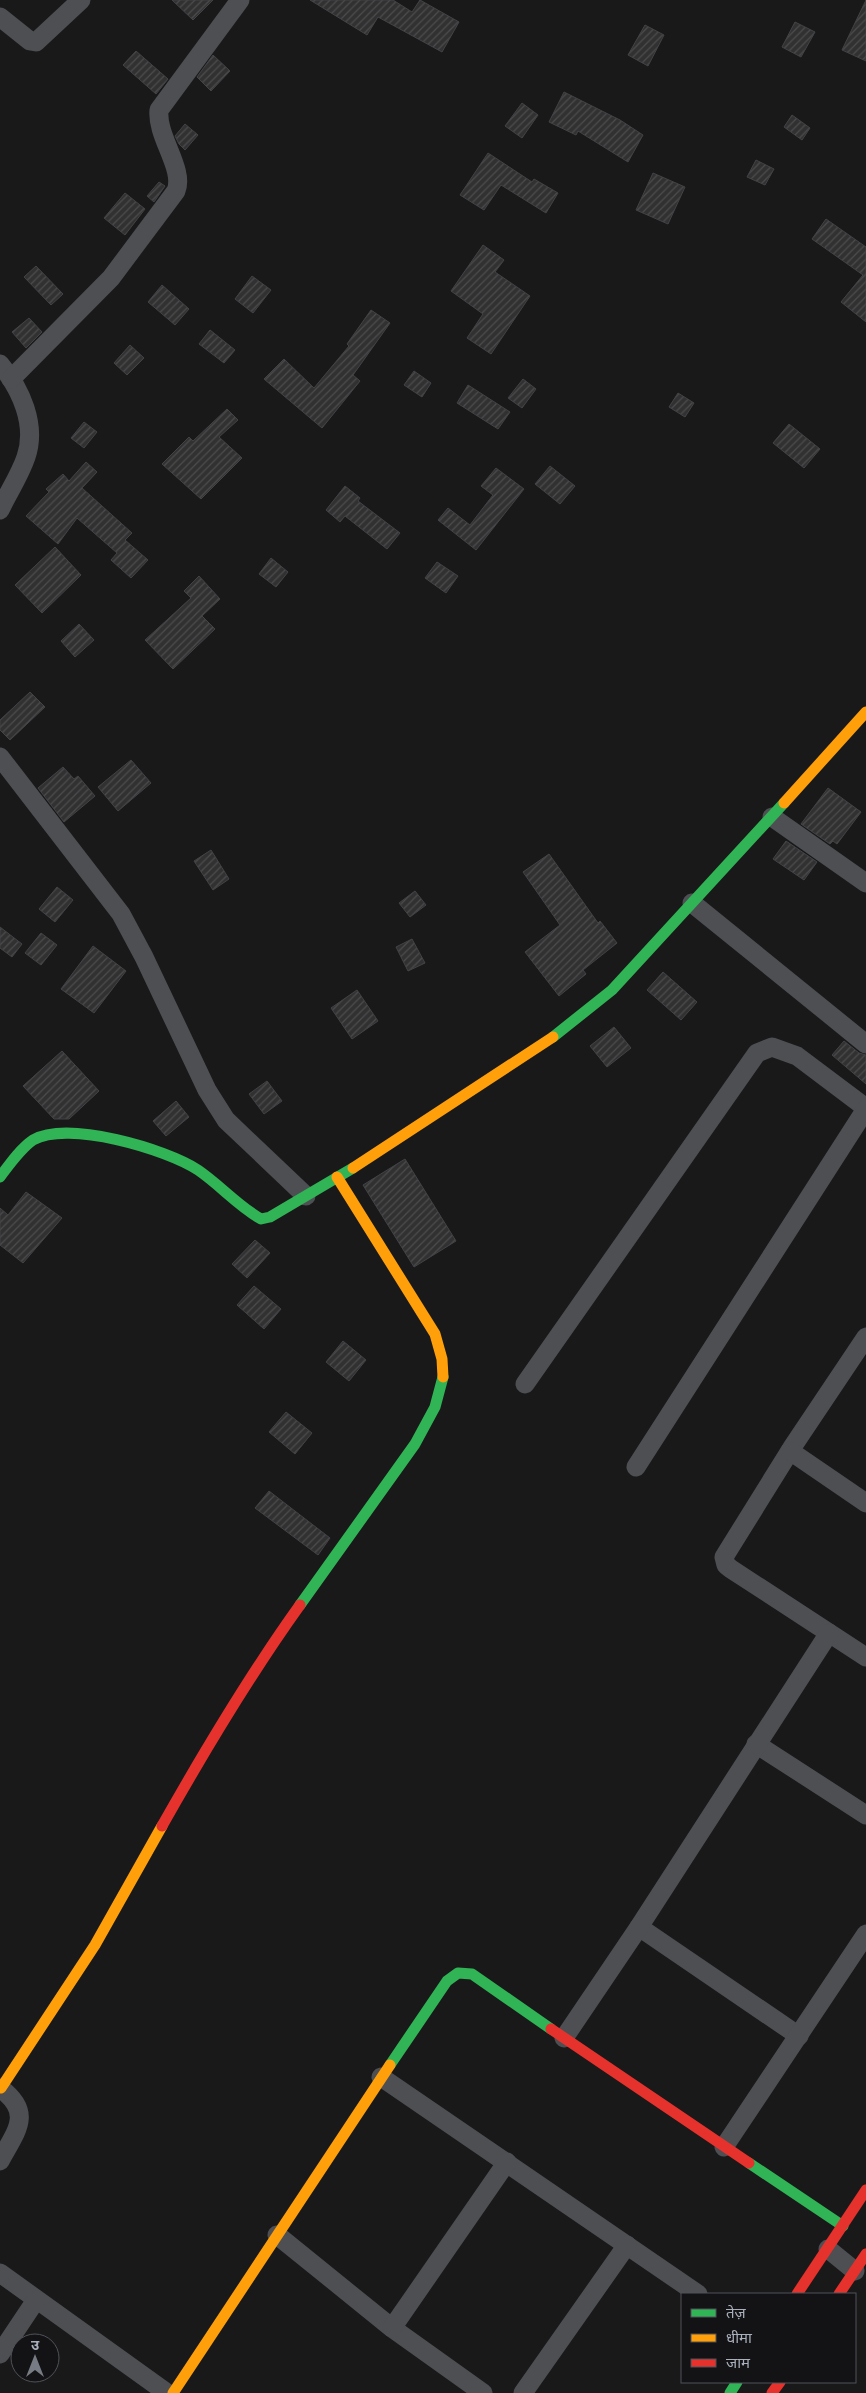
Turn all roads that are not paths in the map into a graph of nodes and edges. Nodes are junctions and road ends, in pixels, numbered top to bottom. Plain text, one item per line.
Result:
1 (81, 0) edge
2 (240, 0) edge
3 (0, 18) edge
4 (6, 371) edge
5 (0, 510) edge
6 (866, 712) edge
7 (0, 757) edge
8 (772, 817) junction
9 (866, 883) edge
10 (692, 903) junction
11 (866, 1044) edge
12 (866, 1109) edge
13 (2, 1170) edge
14 (338, 1177) junction
15 (306, 1196) junction
16 (866, 1337) edge
17 (860, 1358) edge
18 (525, 1384) dead end
19 (790, 1451) junction
20 (636, 1467) dead end
21 (866, 1503) edge
22 (829, 1633) junction
23 (866, 1657) edge
24 (756, 1744) junction
25 (866, 1815) edge
26 (639, 1926) junction
27 (866, 1934) edge
28 (799, 2036) junction
29 (564, 2038) junction
30 (381, 2077) junction
31 (0, 2088) edge
32 (724, 2147) junction
33 (0, 2162) edge
34 (506, 2162) junction
35 (866, 2190) edge
36 (843, 2226) junction
37 (277, 2235) junction
38 (627, 2245) junction
39 (828, 2249) junction
40 (866, 2254) edge
41 (855, 2271) junction
42 (0, 2273) edge
43 (697, 2293) edge
44 (798, 2293) edge
45 (840, 2293) edge
46 (36, 2300) junction
47 (392, 2328) junction
48 (0, 2354) edge
49 (167, 2393) edge
50 (173, 2393) edge
51 (483, 2393) edge
52 (523, 2393) edge

1 - 3 street
2 - 4 street
4 - 5 street
6 - 8 street
7 - 15 street
8 - 9 street
8 - 10 street
10 - 11 street
10 - 14 street
12 - 18 street
12 - 20 street
13 - 15 street
14 - 15 street
14 - 31 street
16 - 17 street
17 - 19 street
19 - 21 street
19 - 22 street
22 - 23 street
22 - 24 street
24 - 25 street
24 - 26 street
26 - 28 street
26 - 29 street
27 - 28 street
28 - 32 street
29 - 30 street
29 - 32 street
30 - 34 street
30 - 37 street
31 - 33 street
32 - 36 street
34 - 38 street
34 - 47 street
35 - 36 street
36 - 39 street
37 - 47 street
37 - 50 street
38 - 43 street
38 - 52 street
39 - 41 street
39 - 44 street
40 - 41 street
41 - 45 street
42 - 46 street
46 - 48 street
46 - 49 street
47 - 51 street

